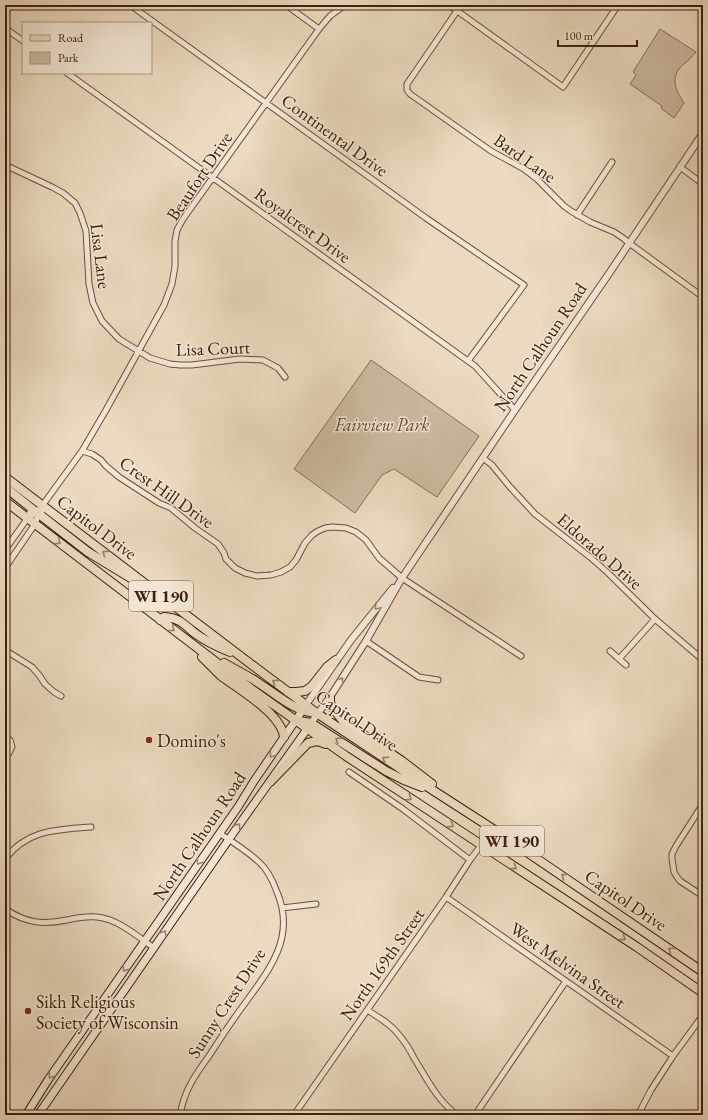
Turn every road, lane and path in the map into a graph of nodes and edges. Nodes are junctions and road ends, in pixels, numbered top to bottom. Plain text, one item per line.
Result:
1 (130, 5) edge
2 (286, 5) edge
3 (345, 5) edge
4 (449, 5) edge
5 (617, 5) edge
6 (457, 11) junction
7 (5, 28) edge
8 (319, 29) junction
9 (22, 40) edge
10 (68, 74) edge
11 (266, 103) junction
12 (703, 133) edge
13 (612, 162) dead end
14 (5, 165) edge
15 (680, 167) junction
16 (213, 178) junction
17 (703, 184) edge
18 (577, 215) junction
19 (629, 243) junction
20 (703, 297) edge
21 (139, 351) junction
22 (468, 361) junction
23 (285, 377) dead end
24 (515, 410) junction
25 (82, 451) junction
26 (483, 458) junction
27 (5, 477) edge
28 (5, 488) edge
29 (5, 501) edge
30 (36, 512) junction
31 (35, 524) junction
32 (5, 550) edge
33 (5, 568) edge
34 (402, 578) junction
35 (655, 619) junction
36 (160, 620) junction
37 (184, 638) junction
38 (366, 641) junction
39 (5, 650) edge
40 (201, 651) junction
41 (610, 651) dead end
42 (521, 656) dead end
43 (619, 659) junction
44 (245, 660) junction
45 (336, 660) junction
46 (703, 660) edge
47 (626, 665) dead end
48 (438, 680) dead end
49 (288, 692) junction
50 (61, 696) dead end
51 (330, 697) junction
52 (304, 708) junction
53 (318, 714) junction
54 (295, 720) junction
55 (309, 726) junction
56 (5, 737) edge
57 (284, 737) junction
58 (332, 746) junction
59 (5, 755) edge
60 (349, 772) dead end
61 (270, 782) junction
62 (434, 792) junction
63 (703, 804) edge
64 (469, 812) junction
65 (91, 826) dead end
66 (493, 828) junction
67 (220, 833) junction
68 (229, 840) junction
69 (482, 845) junction
70 (5, 859) edge
71 (470, 860) junction
72 (703, 896) edge
73 (446, 897) junction
74 (316, 904) dead end
75 (282, 908) junction
76 (5, 909) edge
77 (145, 942) junction
78 (154, 948) junction
79 (703, 972) edge
80 (566, 981) junction
81 (703, 994) edge
82 (367, 1010) junction
83 (703, 1015) edge
84 (673, 1056) junction
85 (26, 1115) edge
86 (38, 1115) edge
87 (180, 1115) edge
88 (294, 1115) edge
89 (457, 1115) edge
90 (475, 1115) edge
91 (638, 1115) edge

1 - 11 street, Continental Drive
2 - 8 street
3 - 8 street, Beaufort Drive
4 - 6 street
5 - 6 street
6 - 18 street, Bard Lane
7 - 9 street
8 - 11 street, Beaufort Drive
10 - 16 street, Royalcrest Drive
11 - 16 street, Beaufort Drive
11 - 22 street, Continental Drive
12 - 15 street, North Calhoun Road
13 - 18 street
14 - 21 street, Lisa Lane
15 - 17 street
15 - 19 street, North Calhoun Road
16 - 21 street, Beaufort Drive
16 - 22 street, Royalcrest Drive
18 - 19 street, Bard Lane
19 - 20 street, Bard Lane
19 - 24 street, North Calhoun Road
21 - 23 street, Lisa Court
21 - 25 street, Beaufort Drive
22 - 24 street, Royalcrest Drive
24 - 26 street, North Calhoun Road
25 - 30 street, Beaufort Drive
25 - 34 street, Crest Hill Drive
26 - 34 street, North Calhoun Road
26 - 35 street, Eldorado Drive
27 - 30 main road, Capitol Drive / WI 190
28 - 30 main road
29 - 30 main road, Capitol Drive / WI 190
30 - 31 main road, Capitol Drive / WI 190
30 - 32 street, Beaufort Drive
44 -> 30 main road, Capitol Drive / WI 190
31 - 33 street
31 -> 36 main road, Capitol Drive / WI 190
34 - 38 street, North Calhoun Road
34 - 42 street, Crest Hill Drive
34 -> 45 street, North Calhoun Road
35 - 43 street
35 - 46 street, Eldorado Drive
36 -> 37 main road, Capitol Drive / WI 190
36 - 44 main road
37 - 40 main road, Capitol Drive / WI 190
37 - 57 main road
38 - 48 street
51 -> 38 street, North Calhoun Road
39 - 50 street
40 - 52 main road
40 - 54 main road, Capitol Drive / WI 190
41 - 43 street
43 - 47 street
49 -> 44 main road, Capitol Drive / WI 190
45 - 49 main road
45 - 52 street, North Calhoun Road
49 - 52 main road, Capitol Drive / WI 190
51 - 53 street, North Calhoun Road
51 - 64 main road
52 - 53 main road
52 - 54 main road, North Calhoun Road
53 - 55 street, North Calhoun Road
62 -> 53 main road, Capitol Drive / WI 190
54 - 55 main road
54 - 57 main road, North Calhoun Road
55 - 58 main road, Capitol Drive / WI 190
55 - 61 main road, North Calhoun Road
62 -> 55 main road
56 - 59 street
57 -> 67 main road, North Calhoun Road
58 - 61 main road
58 -> 69 main road, Capitol Drive / WI 190
60 - 71 street
68 -> 61 main road, North Calhoun Road
62 - 64 main road, Capitol Drive / WI 190
63 - 72 street
64 - 66 main road, Capitol Drive / WI 190
65 - 70 street
66 - 69 street, North 169th Street
79 -> 66 main road, Capitol Drive / WI 190
67 - 68 street, Sunny Crest Drive
67 -> 77 main road, North Calhoun Road
68 - 75 street, Sunny Crest Drive
78 -> 68 main road, North Calhoun Road
69 - 71 street, North 169th Street
69 -> 81 main road, Capitol Drive / WI 190
71 - 73 street, North 169th Street
73 - 80 street, West Melvina Street
73 - 82 street, North 169th Street
74 - 75 street
75 - 87 street, Sunny Crest Drive
76 - 77 street
77 - 78 street
77 -> 85 main road, North Calhoun Road
78 - 86 main road, North Calhoun Road
80 - 84 street, West Melvina Street
80 - 90 street
82 - 88 street, North 169th Street
82 - 89 street
83 - 84 street
84 - 91 street

